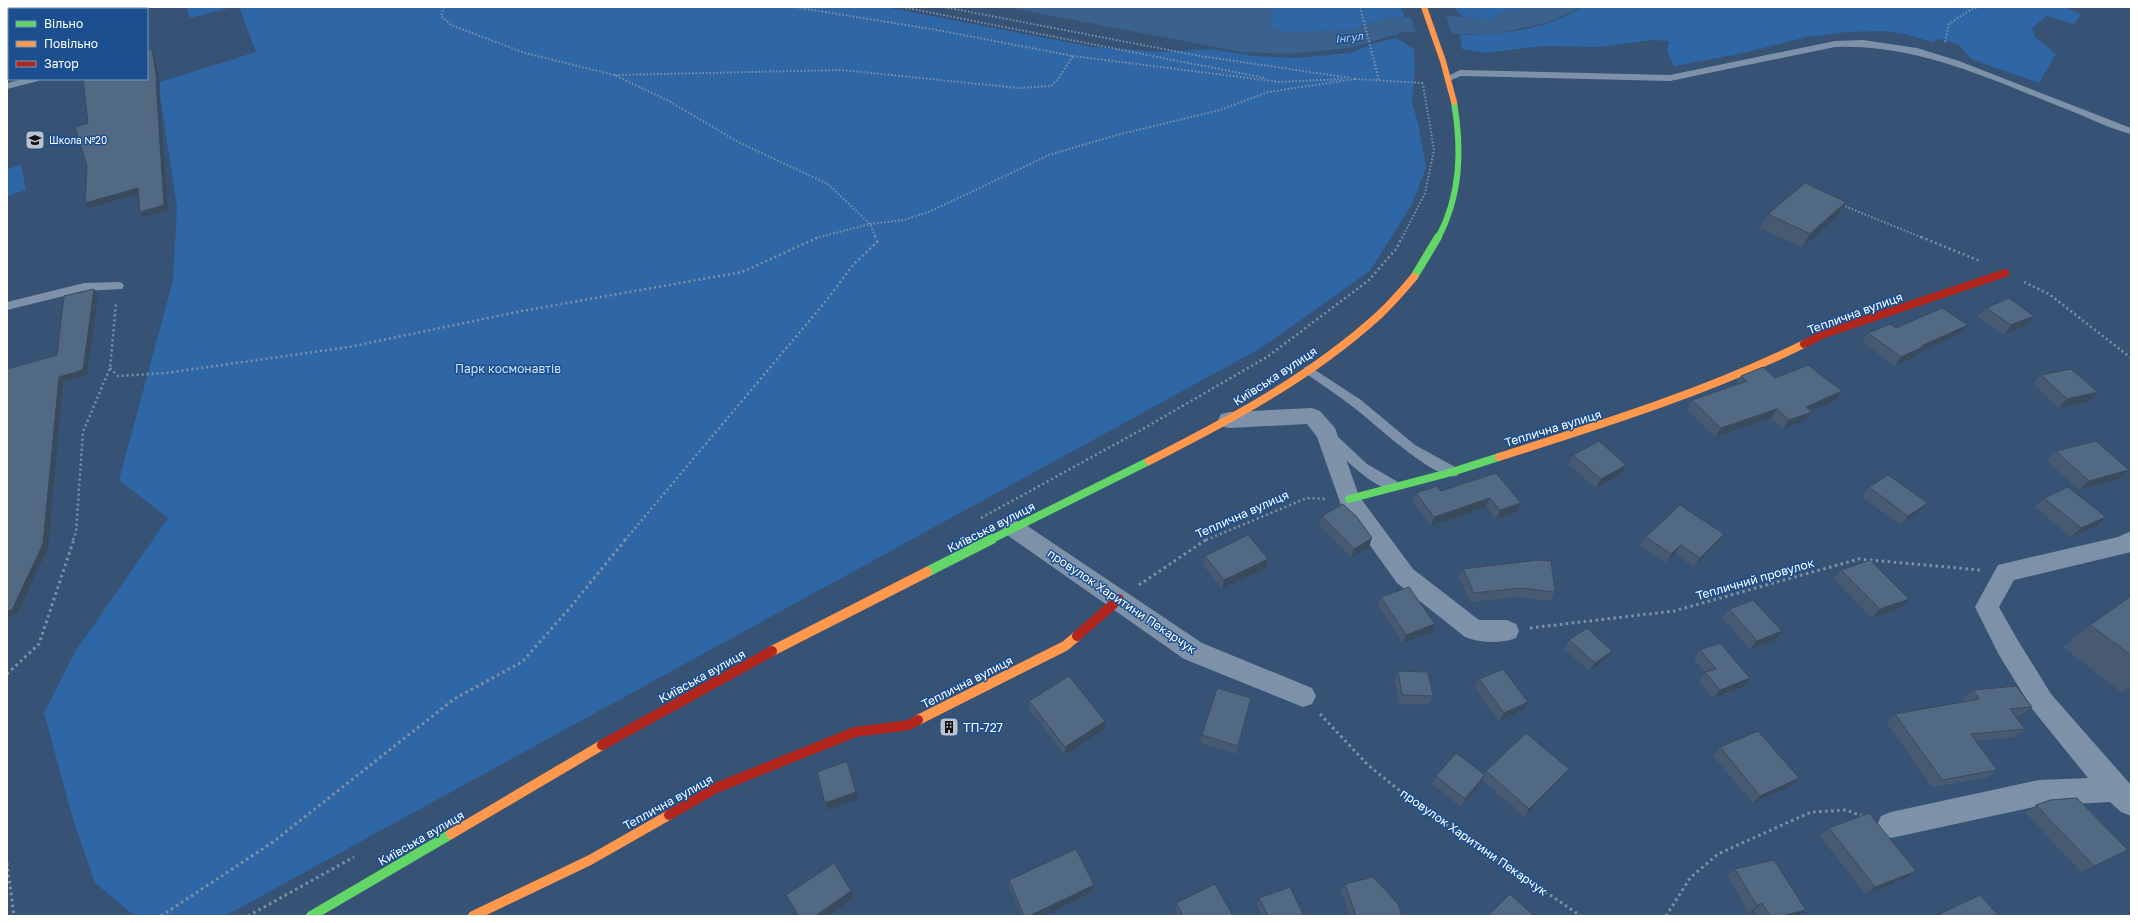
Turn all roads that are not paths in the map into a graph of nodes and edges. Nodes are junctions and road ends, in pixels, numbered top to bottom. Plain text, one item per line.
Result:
1 (1424, 7) edge
2 (1448, 78) junction
3 (31, 80) edge
4 (7, 86) edge
5 (2131, 131) edge
6 (2005, 273) dead end
7 (118, 286) road end
8 (7, 306) edge
9 (1309, 370) junction
10 (1229, 420) junction
11 (1327, 434) junction
12 (1452, 472) junction
13 (1393, 486) junction
14 (1349, 499) junction
15 (1015, 529) junction
16 (2129, 544) edge
17 (1119, 599) junction
18 (1507, 630) road end
19 (1303, 696) road end
20 (2123, 796) edge
21 (1891, 825) road end
22 (311, 916) edge
23 (473, 916) edge

1 - 2 street, Київська вулиця
2 - 5 lane
2 - 9 street, Київська вулиця
3 - 4 lane
6 - 12 street, Теплична вулиця
7 - 8 lane
9 - 10 street, Київська вулиця
9 - 12 lane
10 - 11 street
10 - 15 street, Київська вулиця
11 - 13 lane
11 - 14 street
12 - 13 street, Теплична вулиця
13 - 14 street, Теплична вулиця
14 - 18 street
15 - 17 street, провулок Харитини Пекарчук
15 - 22 street, Київська вулиця
16 - 20 street
17 - 19 street, провулок Харитини Пекарчук
17 - 23 street, Теплична вулиця
20 - 21 street

